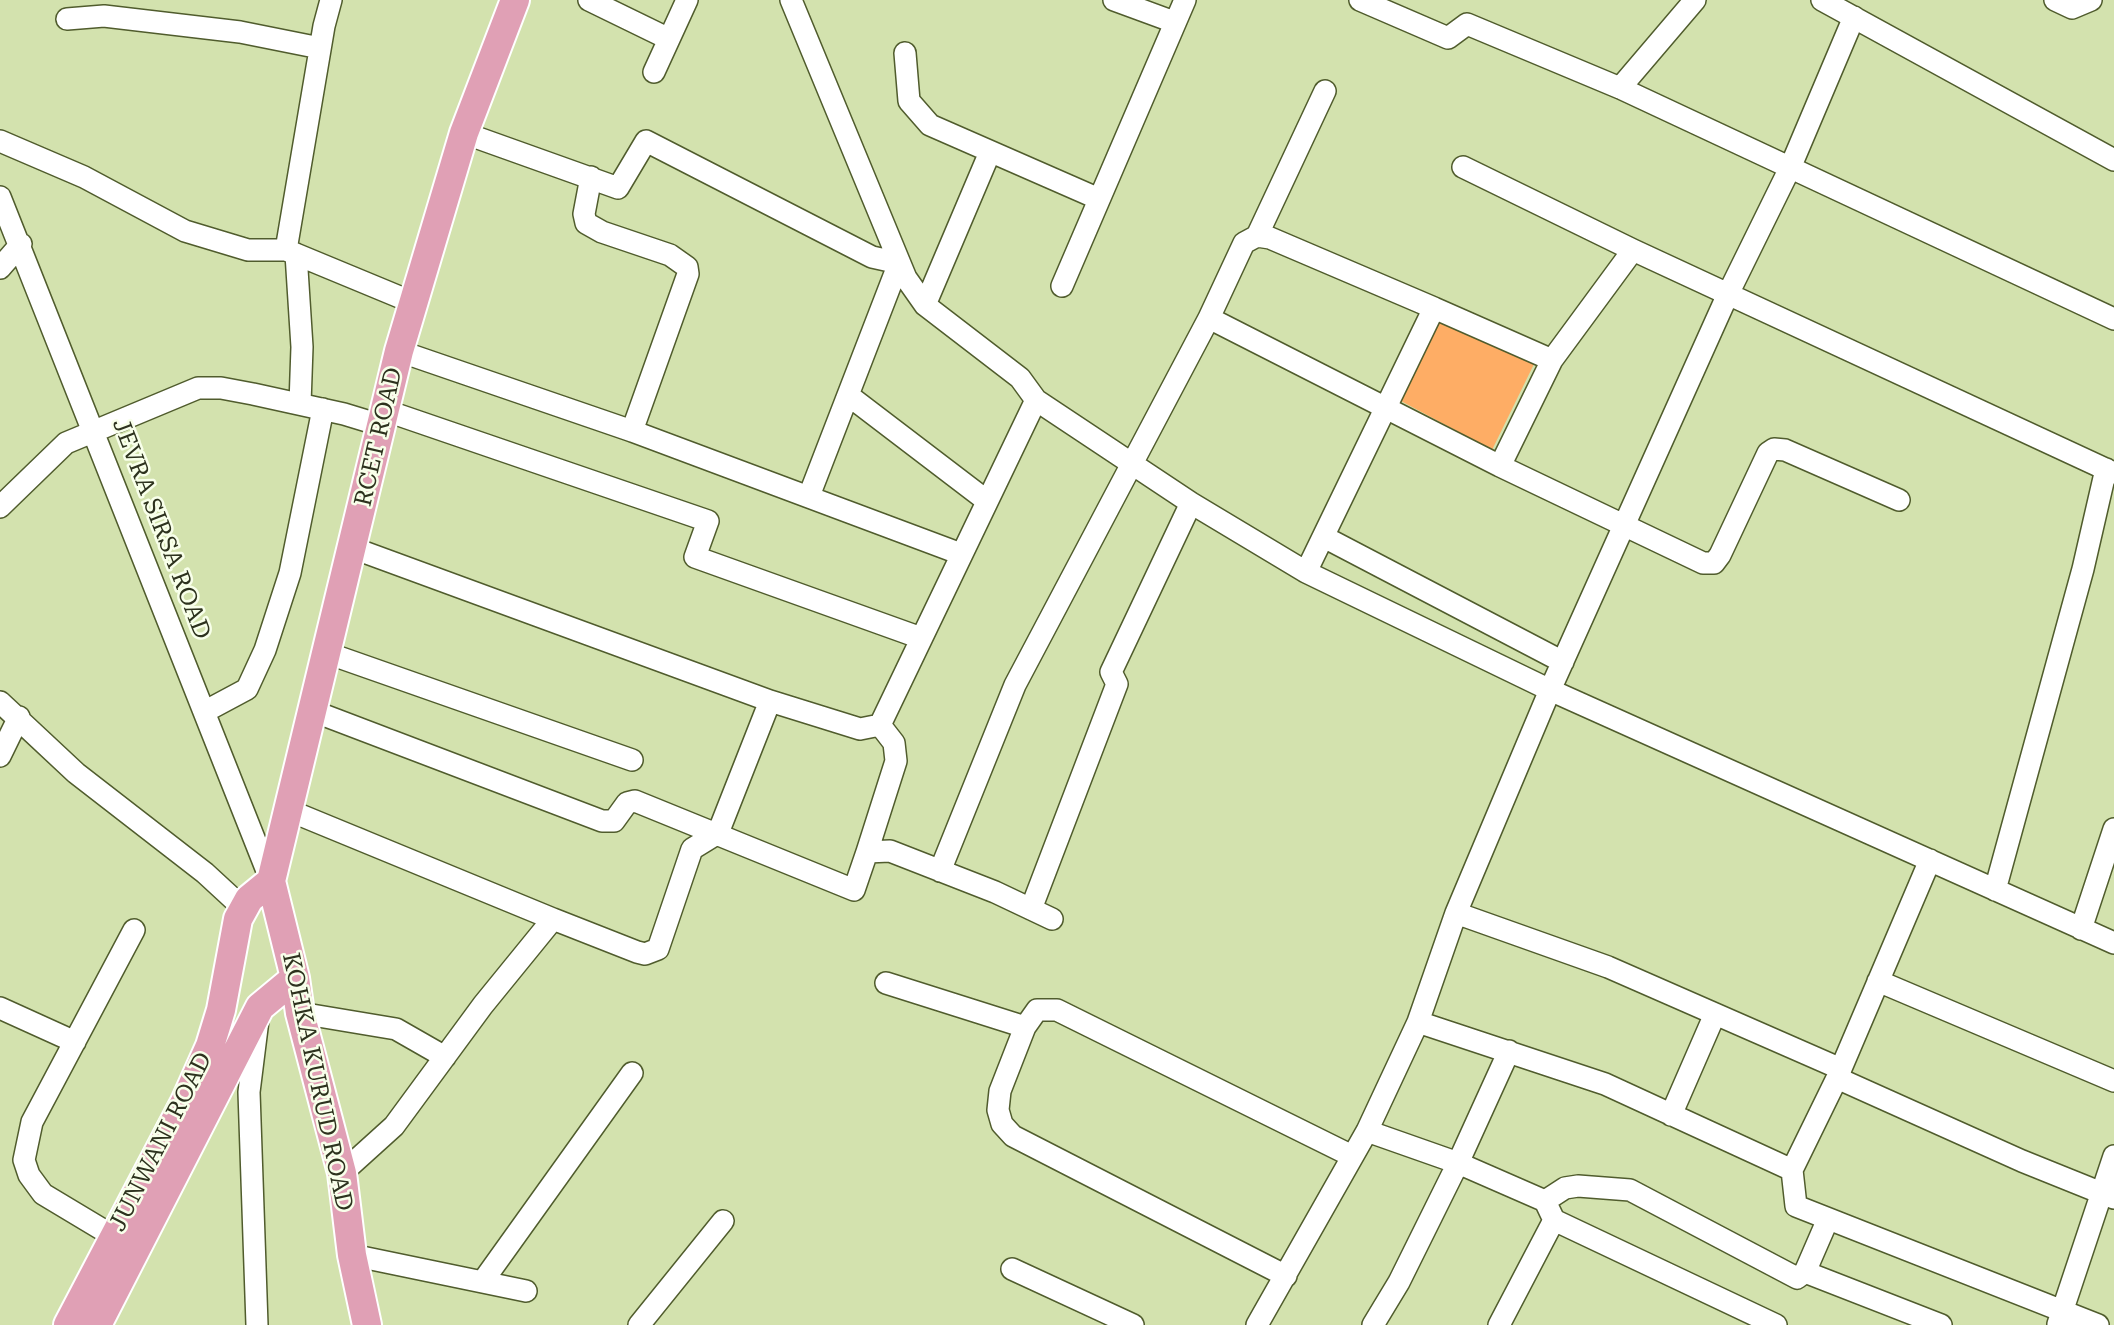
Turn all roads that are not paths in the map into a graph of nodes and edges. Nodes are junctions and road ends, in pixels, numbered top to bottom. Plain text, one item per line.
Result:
1 (331, 0) edge
2 (515, 0) edge
3 (589, 0) edge
4 (687, 0) edge
5 (791, 0) edge
6 (1114, 0) edge
7 (1185, 0) edge
8 (1360, 0) edge
9 (1695, 0) edge
10 (1822, 0) edge
11 (2055, 0) edge
12 (2091, 0) edge
13 (102, 8) edge
14 (1854, 17) junction
15 (67, 19) dead end
16 (1174, 22) junction
17 (669, 39) junction
18 (320, 48) junction
19 (905, 53) dead end
20 (654, 72) dead end
21 (1620, 88) junction
22 (1325, 91) dead end
23 (464, 133) junction
24 (0, 141) edge
25 (990, 152) junction
26 (2114, 160) edge
27 (1463, 167) dead end
28 (1790, 168) junction
29 (591, 177) junction
30 (0, 197) edge
31 (1099, 199) junction
32 (1257, 236) junction
33 (21, 244) junction
34 (1633, 250) junction
35 (291, 252) junction
36 (900, 264) junction
37 (0, 268) edge
38 (1062, 286) dead end
39 (1728, 294) junction
40 (414, 303) junction
41 (925, 305) junction
42 (1434, 308) junction
43 (1209, 318) junction
44 (2114, 319) edge
45 (399, 352) junction
46 (1552, 360) junction
47 (848, 395) junction
48 (1036, 400) junction
49 (300, 404) junction
50 (323, 409) junction
51 (1387, 410) junction
52 (382, 418) junction
53 (94, 430) junction
54 (632, 431) junction
55 (1134, 464) junction
56 (1500, 466) junction
57 (2110, 471) edge
58 (809, 496) junction
59 (1899, 500) dead end
60 (987, 501) junction
61 (1191, 503) junction
62 (0, 507) edge
63 (1623, 527) junction
64 (1324, 537) junction
65 (354, 548) junction
66 (961, 554) junction
67 (1306, 572) junction
68 (921, 638) junction
69 (327, 653) junction
70 (1563, 662) junction
71 (1550, 690) junction
72 (770, 701) junction
73 (0, 702) edge
74 (313, 711) junction
75 (204, 712) junction
76 (19, 717) junction
77 (880, 725) junction
78 (5, 734) edge
79 (0, 756) edge
80 (632, 761) dead end
81 (288, 810) junction
82 (2114, 829) edge
83 (718, 833) junction
84 (867, 852) junction
85 (1930, 860) junction
86 (940, 871) junction
87 (271, 881) junction
88 (1995, 890) junction
89 (244, 909) junction
90 (1031, 909) junction
91 (1456, 913) junction
92 (553, 919) junction
93 (1052, 919) dead end
94 (2081, 929) junction
95 (134, 930) dead end
96 (2114, 943) edge
97 (231, 958) junction
98 (295, 978) junction
99 (1878, 981) junction
100 (886, 983) dead end
101 (0, 1007) edge
102 (260, 1007) junction
103 (299, 1013) junction
104 (1714, 1014) junction
105 (1418, 1022) junction
106 (1025, 1027) junction
107 (75, 1042) junction
108 (1509, 1051) junction
109 (444, 1057) junction
110 (632, 1073) dead end
111 (1839, 1073) junction
112 (2114, 1081) edge
113 (1671, 1115) junction
114 (1367, 1131) junction
115 (1352, 1156) junction
116 (2114, 1156) edge
117 (1458, 1163) junction
118 (1792, 1170) junction
119 (342, 1173) junction
120 (2108, 1195) edge
121 (1550, 1210) junction
122 (1828, 1219) junction
123 (723, 1221) dead end
124 (113, 1236) junction
125 (352, 1255) junction
126 (1012, 1269) dead end
127 (1804, 1272) junction
128 (1286, 1276) junction
129 (483, 1281) junction
130 (526, 1291) dead end
131 (1739, 1318) edge
132 (2060, 1319) edge
133 (1264, 1323) edge
134 (68, 1325) edge
135 (97, 1325) edge
136 (257, 1325) edge
137 (367, 1325) edge
138 (639, 1325) edge
139 (1133, 1325) edge
140 (1373, 1325) edge
141 (1499, 1325) edge
142 (1776, 1325) edge
143 (1941, 1325) edge
144 (2098, 1325) edge

1 - 18 street
2 - 23 main road, RCET ROAD
3 - 17 street
4 - 17 street
5 - 36 street
6 - 16 street
7 - 16 street
8 - 21 street
9 - 21 street
10 - 14 street
11 - 12 street
13 - 15 street
13 - 18 street
14 - 26 street
14 - 28 street
16 - 31 street
17 - 20 street
18 - 35 street
19 - 25 street
21 - 28 street
22 - 32 street
23 - 29 street
23 - 40 main road, RCET ROAD
24 - 35 street
25 - 31 street
25 - 41 street
27 - 34 street
28 - 39 street
28 - 44 street
29 - 36 street
29 - 54 street
30 - 33 street, JEVRA SIRSA ROAD
31 - 38 street
32 - 42 street
32 - 43 street
33 - 37 street
33 - 53 street, JEVRA SIRSA ROAD
34 - 39 street
34 - 46 street
35 - 40 street
35 - 49 street
36 - 41 street
36 - 47 street
39 - 57 street
39 - 63 street
40 - 45 main road, RCET ROAD
41 - 48 street
42 - 46 street
42 - 51 street
43 - 51 street
43 - 55 street
45 - 52 main road, RCET ROAD
45 - 54 street
46 - 56 street
47 - 58 street
47 - 60 street
48 - 55 street
48 - 60 street
49 - 50 street
49 - 53 street
50 - 52 street
50 - 75 street
51 - 56 street
51 - 64 street
52 - 65 main road, RCET ROAD
52 - 68 street
53 - 62 street
53 - 75 street, JEVRA SIRSA ROAD
54 - 58 street
55 - 61 street
55 - 86 street
56 - 63 street
57 - 88 street
58 - 66 street
59 - 63 street
60 - 66 street
61 - 67 street
61 - 90 street
63 - 70 street
64 - 67 street
64 - 70 street
65 - 69 main road, RCET ROAD
65 - 72 street
66 - 68 street
67 - 71 street
68 - 77 street
69 - 74 main road, RCET ROAD
69 - 80 street
70 - 71 street
71 - 85 street
71 - 91 street
72 - 77 street
72 - 83 street
73 - 76 street
74 - 81 main road, RCET ROAD
74 - 83 street
75 - 87 street, JEVRA SIRSA ROAD
76 - 78 street
76 - 89 street
77 - 84 street
78 - 79 street
81 - 87 main road, RCET ROAD
81 - 92 street
82 - 94 street
83 - 84 street
83 - 92 street
84 - 86 street
85 - 88 street
85 - 99 street
86 - 90 street
87 - 89 main road, JUNWANI ROAD
87 - 98 main road, KOHKA KURUD ROAD
88 - 94 street
89 - 97 main road, JUNWANI ROAD
90 - 93 street
91 - 104 street
91 - 105 street
92 - 109 street
94 - 96 street
95 - 107 street
97 - 102 main road
97 - 124 main road, JUNWANI ROAD
98 - 102 main road, JUNWANI ROAD
98 - 103 main road, KOHKA KURUD ROAD
99 - 111 street
99 - 112 street
100 - 106 street
101 - 107 street
102 - 135 main road, JUNWANI ROAD
102 - 136 street
103 - 109 street
103 - 119 main road, KOHKA KURUD ROAD
104 - 111 street
104 - 113 street
105 - 108 street
105 - 114 street
106 - 115 street
106 - 128 street
107 - 124 street
108 - 113 street
108 - 117 street
109 - 119 street
110 - 129 street
111 - 118 street
111 - 120 street
113 - 118 street
114 - 115 street
114 - 117 street
115 - 128 street
116 - 120 street
117 - 121 street
117 - 140 street
118 - 122 street
119 - 125 main road, KOHKA KURUD ROAD
120 - 132 street
121 - 127 street
121 - 131 street
121 - 141 street
122 - 127 street
122 - 132 street
123 - 138 street
124 - 134 main road, JUNWANI ROAD
125 - 129 street
125 - 137 main road, KOHKA KURUD ROAD
126 - 139 street
127 - 143 street
128 - 133 street
129 - 130 street
131 - 142 street
132 - 144 street

